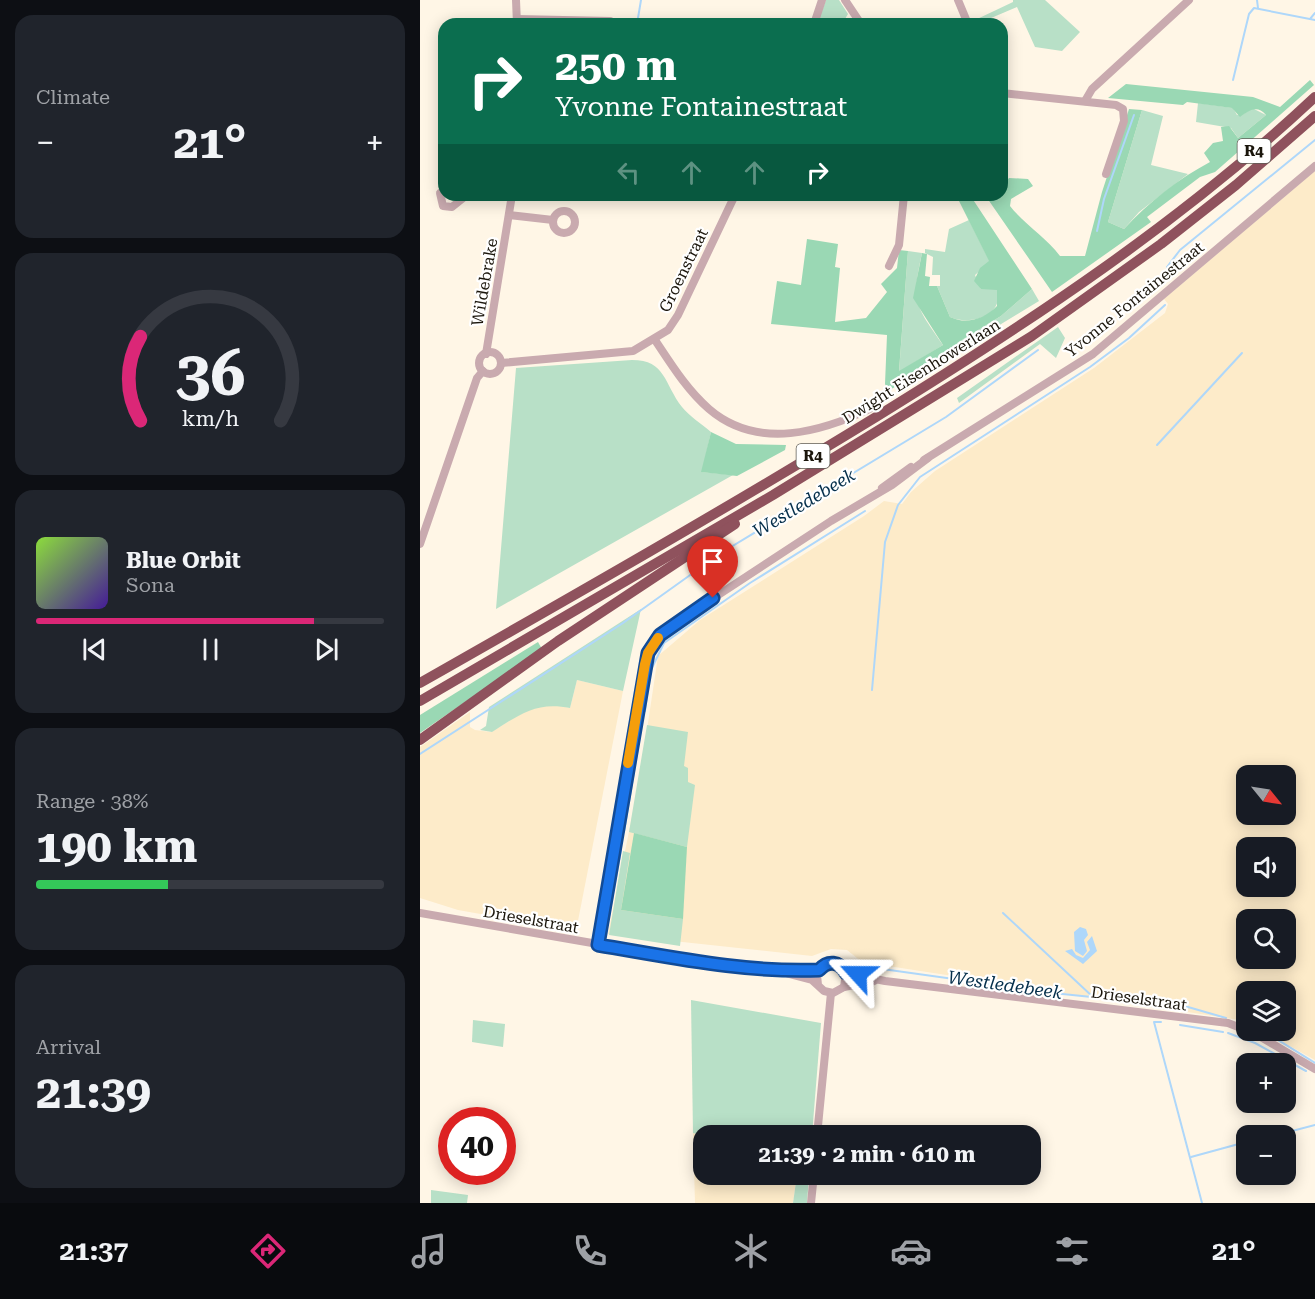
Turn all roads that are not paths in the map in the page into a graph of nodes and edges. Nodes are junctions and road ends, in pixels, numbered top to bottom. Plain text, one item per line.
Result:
1 (516, 0) edge
2 (822, 0) edge
3 (845, 0) edge
4 (958, 0) edge
5 (1189, 0) edge
6 (518, 18) edge
7 (816, 18) edge
8 (857, 18) edge
9 (966, 18) edge
10 (1008, 94) edge
11 (1315, 97) edge
12 (1085, 101) junction
13 (1315, 116) edge
14 (1315, 166) edge
15 (1106, 174) dead end
16 (442, 201) edge
17 (460, 201) edge
18 (510, 201) edge
19 (732, 201) edge
20 (903, 201) edge
21 (509, 215) junction
22 (553, 220) dead end
23 (889, 267) dead end
24 (655, 340) junction
25 (486, 354) junction
26 (501, 363) junction
27 (483, 371) junction
28 (873, 407) dead end
29 (773, 495) junction
30 (420, 544) edge
31 (420, 683) edge
32 (423, 699) edge
33 (420, 740) edge
34 (420, 913) edge
35 (598, 945) junction
36 (819, 970) junction
37 (779, 971) junction
38 (846, 973) junction
39 (885, 981) junction
40 (818, 985) junction
41 (844, 987) junction
42 (831, 993) junction
43 (1236, 1026) edge
44 (1267, 1041) edge
45 (1315, 1069) edge
46 (818, 1125) edge
47 (813, 1185) edge
48 (811, 1203) edge

1 - 6 street
2 - 7 street
3 - 8 street
4 - 9 street
5 - 12 street
10 - 12 street
11 - 31 highway, Dwight Eisenhowerlaan / R4
12 - 15 street
13 - 29 highway, Dwight Eisenhowerlaan / R4
14 - 35 street, Yvonne Fontainestraat
16 - 17 street
18 - 21 street, Wildebrake
19 - 24 street, Groenstraat
20 - 23 street
21 - 22 street
21 - 25 street, Wildebrake
24 - 26 street, Groenstraat
24 - 28 street
25 - 26 street
25 - 27 street
26 - 27 street
27 - 30 street
29 - 32 highway, Dwight Eisenhowerlaan / R4
29 - 33 highway
34 - 35 street, Drieselstraat
35 - 37 street, Drieselstraat
36 - 37 street, Drieselstraat
36 - 38 street, Drieselstraat
36 - 40 street
37 - 40 street, Drieselstraat
38 - 39 street, Drieselstraat
38 - 41 street
39 - 41 street, Drieselstraat
39 - 43 street, Drieselstraat
40 - 42 street, Drieselstraat
41 - 42 street, Drieselstraat
42 - 46 street
44 - 45 street, Drieselstraat
47 - 48 street

